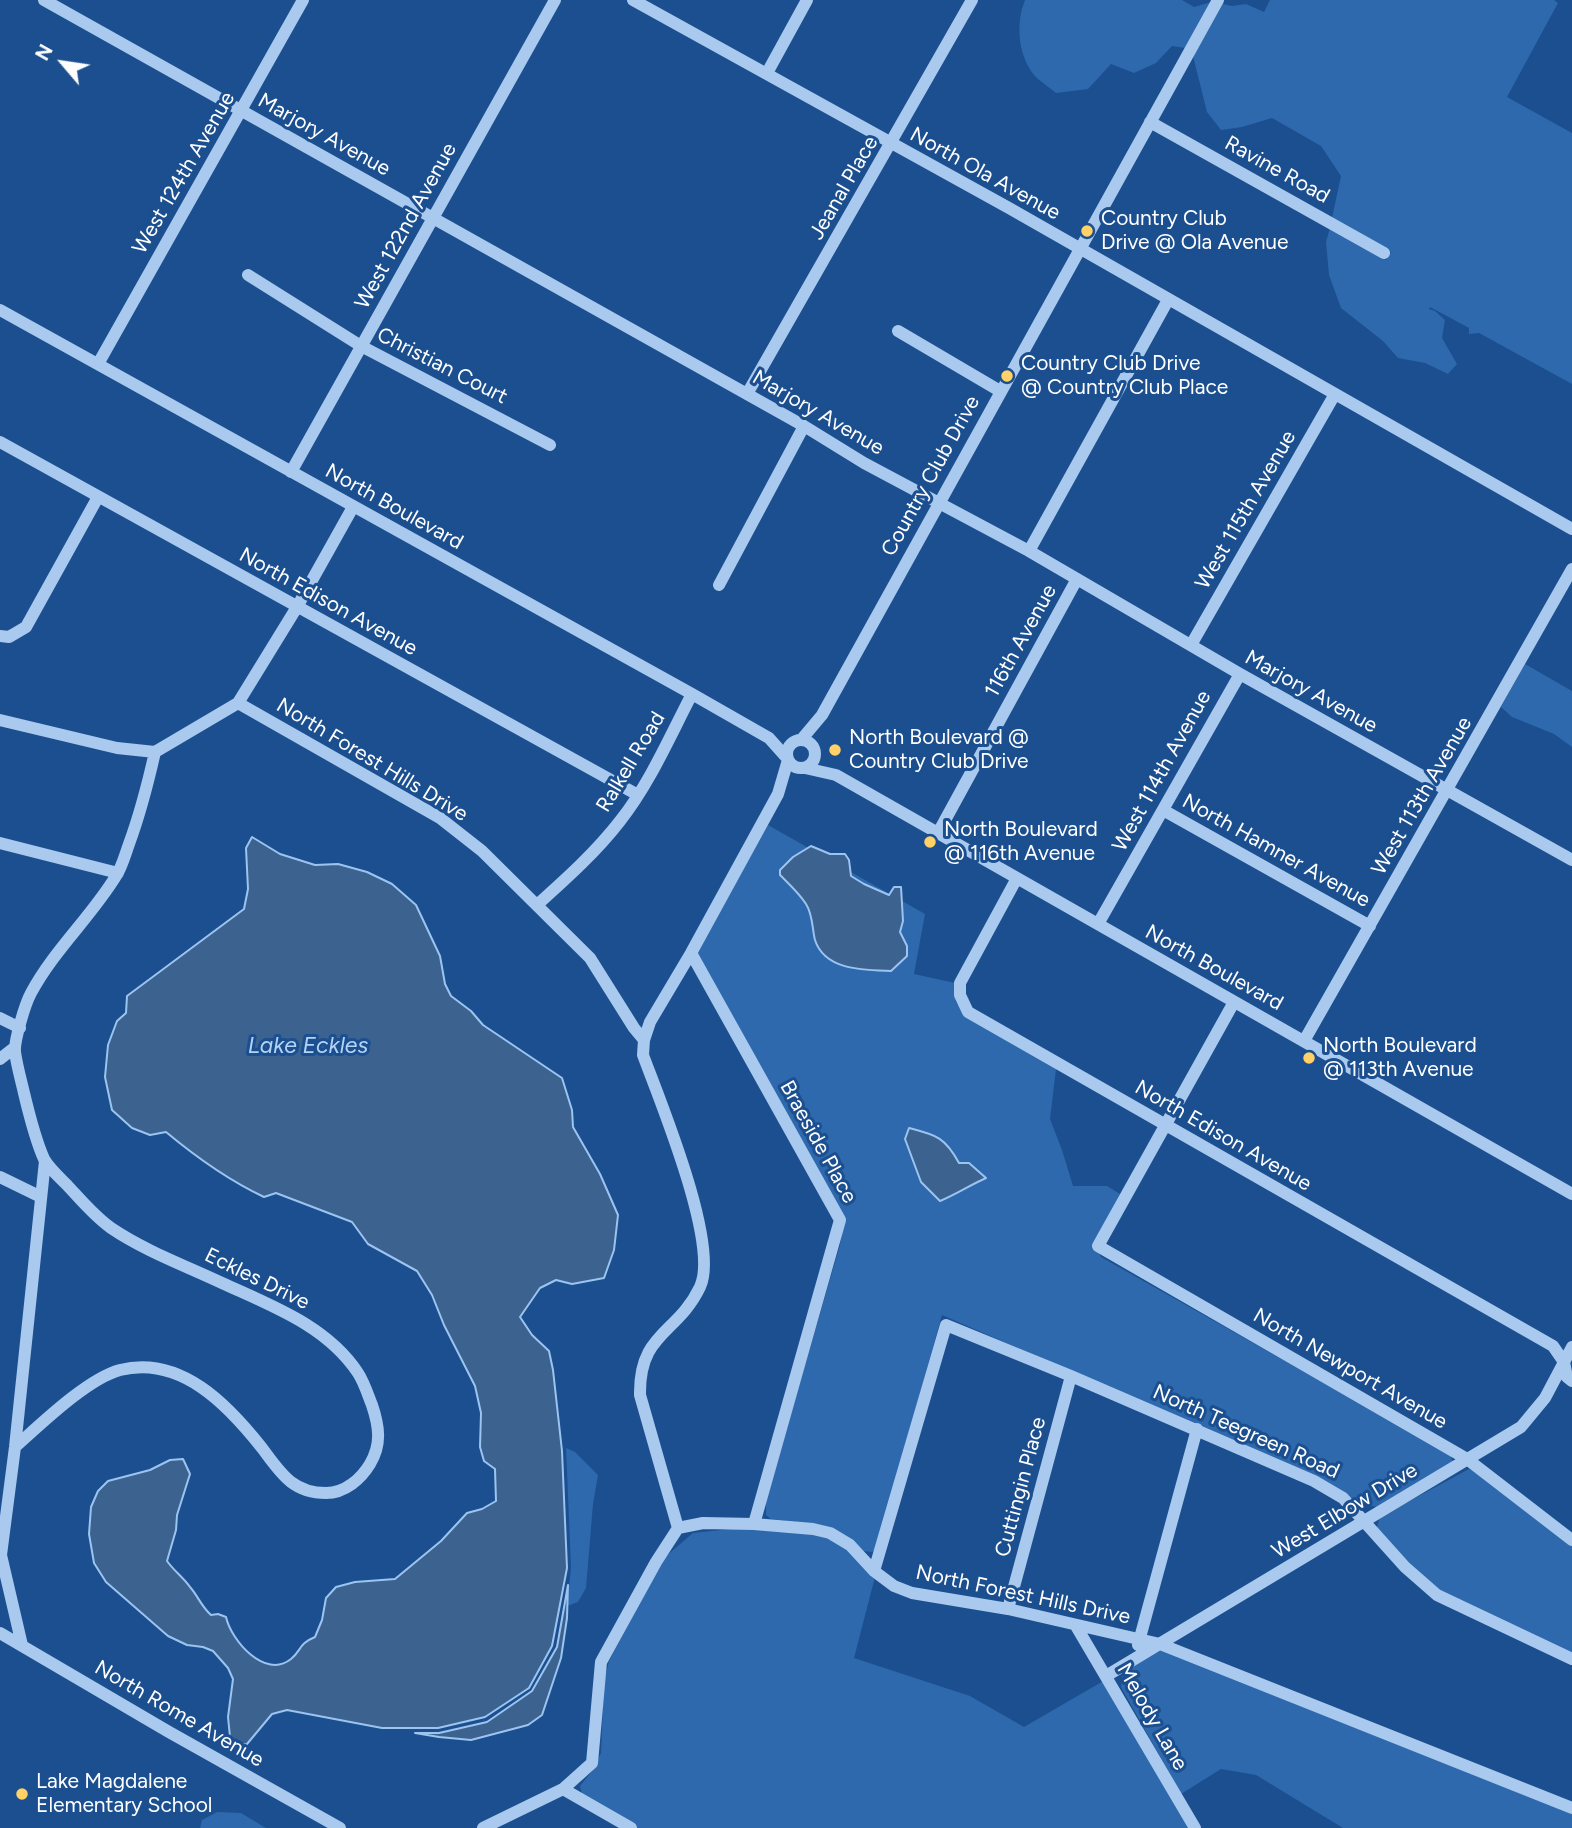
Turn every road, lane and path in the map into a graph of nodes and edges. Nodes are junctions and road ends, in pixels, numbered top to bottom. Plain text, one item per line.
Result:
1 (44, 0) edge
2 (303, 0) edge
3 (555, 0) edge
4 (633, 0) edge
5 (807, 0) edge
6 (972, 0) edge
7 (1218, 0) edge
8 (767, 73) junction
9 (242, 111) junction
10 (1150, 122) junction
11 (891, 144) junction
12 (433, 218) junction
13 (1079, 249) junction
14 (1384, 253) dead end
15 (248, 275) dead end
16 (1168, 300) junction
17 (0, 310) edge
18 (898, 331) dead end
19 (361, 346) junction
20 (97, 364) junction
21 (1000, 391) junction
22 (747, 394) junction
23 (1335, 394) junction
24 (804, 426) junction
25 (0, 442) edge
26 (550, 445) dead end
27 (291, 472) junction
28 (98, 497) junction
29 (939, 502) junction
30 (353, 507) junction
31 (1572, 529) edge
32 (1029, 551) junction
33 (1572, 569) edge
34 (1077, 579) junction
35 (719, 585) dead end
36 (298, 607) junction
37 (0, 636) edge
38 (1191, 645) junction
39 (1240, 674) junction
40 (692, 694) junction
41 (238, 703) junction
42 (822, 715) junction
43 (0, 720) edge
44 (769, 738) junction
45 (798, 740) junction
46 (814, 750) junction
47 (155, 752) junction
48 (787, 759) junction
49 (803, 768) junction
50 (836, 775) junction
51 (1447, 790) junction
52 (778, 794) junction
53 (638, 795) junction
54 (1163, 810) junction
55 (938, 833) junction
56 (0, 843) edge
57 (1572, 860) edge
58 (118, 873) junction
59 (1017, 878) junction
60 (537, 905) junction
61 (1098, 925) junction
62 (1370, 926) junction
63 (691, 953) junction
64 (1234, 1002) junction
65 (0, 1018) edge
66 (20, 1028) junction
67 (644, 1040) junction
68 (1304, 1041) junction
69 (14, 1048) junction
70 (0, 1059) edge
71 (1165, 1125) junction
72 (45, 1161) junction
73 (0, 1177) edge
74 (1572, 1194) edge
75 (41, 1197) junction
76 (1572, 1347) edge
77 (1564, 1362) junction
78 (1071, 1376) junction
79 (1572, 1381) edge
80 (1196, 1429) junction
81 (15, 1447) junction
82 (1467, 1459) junction
83 (5, 1476) edge
84 (1365, 1521) junction
85 (754, 1524) junction
86 (678, 1528) junction
87 (1572, 1540) edge
88 (0, 1556) edge
89 (874, 1572) junction
90 (1008, 1609) junction
91 (1076, 1626) junction
92 (0, 1633) edge
93 (1140, 1639) junction
94 (1160, 1644) junction
95 (22, 1645) junction
96 (1135, 1659) junction
97 (1572, 1659) edge
98 (1106, 1676) junction
99 (563, 1789) junction
100 (1572, 1808) edge
101 (340, 1828) edge
102 (482, 1828) edge
103 (631, 1828) edge
104 (1195, 1828) edge

1 - 9 street, Marjory Avenue
2 - 9 street, West 124th Avenue
3 - 12 street, West 122nd Avenue
4 - 8 street, North Ola Avenue
5 - 8 street
6 - 11 street, Jeanal Place
7 - 10 street, Country Club Drive
8 - 11 street, North Ola Avenue
9 - 12 street, Marjory Avenue
9 - 20 street, West 124th Avenue
10 - 13 street, Country Club Drive
10 - 14 street, Ravine Road
11 - 13 street, North Ola Avenue
11 - 22 street, Jeanal Place
12 - 19 street, West 122nd Avenue
12 - 22 street, Marjory Avenue
13 - 16 street, North Ola Avenue
13 - 21 street, Country Club Drive
15 - 19 street, Christian Court
16 - 23 street, North Ola Avenue
16 - 32 street, 116th Avenue
17 - 20 street, North Boulevard
18 - 21 street
19 - 26 street, Christian Court
19 - 27 street, West 122nd Avenue
20 - 27 street, North Boulevard
21 - 29 street, Country Club Drive
22 - 24 street, Marjory Avenue
23 - 31 street, North Ola Avenue
23 - 38 street, West 115th Avenue
24 - 29 street, Marjory Avenue
24 - 35 street
25 - 28 street, North Edison Avenue
27 - 30 street, North Boulevard
28 - 36 street, North Edison Avenue
28 - 37 street
29 - 32 street, Marjory Avenue
29 - 42 street, Country Club Drive
30 - 36 street
30 - 40 street, North Boulevard
32 - 34 street, Marjory Avenue
33 - 51 street, West 113th Avenue
34 - 38 street, Marjory Avenue
34 - 55 street, 116th Avenue
36 - 41 street
36 - 53 street, North Edison Avenue
38 - 39 street, Marjory Avenue
39 - 51 street, Marjory Avenue
39 - 54 street, West 114th Avenue
40 - 44 street, North Boulevard
40 - 53 street, Ralkell Road
41 - 47 street
41 - 60 street, North Forest Hills Drive
42 - 45 street, Country Club Drive
42 - 46 street, Country Club Drive
43 - 47 street
44 - 45 street, North Boulevard
44 - 48 street, North Boulevard
45 - 46 street
45 - 48 street
46 - 49 street
46 - 50 street, North Boulevard
47 - 58 street, Eckles Drive
48 - 49 street
48 - 52 street
49 - 50 street, North Boulevard
49 - 52 street
50 - 55 street, North Boulevard
51 - 57 street, Marjory Avenue
51 - 62 street, West 113th Avenue
52 - 63 street
53 - 60 street, Ralkell Road
54 - 61 street, West 114th Avenue
54 - 62 street, North Hamner Avenue
55 - 59 street, North Boulevard
56 - 58 street
58 - 66 street, Eckles Drive
59 - 61 street, North Boulevard
59 - 71 street, North Edison Avenue
60 - 67 street, North Forest Hills Drive
61 - 64 street, North Boulevard
62 - 68 street, West 113th Avenue
63 - 67 street
63 - 85 street, Braeside Place
64 - 68 street, North Boulevard
64 - 71 street
65 - 66 street
66 - 69 street, Eckles Drive
67 - 86 street, North Forest Hills Drive
68 - 74 street, North Boulevard
69 - 70 street
69 - 72 street, Eckles Drive
71 - 77 street, North Edison Avenue
71 - 82 street, North Newport Avenue
72 - 75 street
72 - 81 street, Eckles Drive
73 - 75 street
75 - 81 street
76 - 77 street, West Elbow Drive
77 - 79 street, North Edison Avenue
77 - 82 street, West Elbow Drive
78 - 80 street, North Teegreen Road
78 - 89 street, North Teegreen Road
78 - 90 street, Cuttingin Place
80 - 84 street, North Teegreen Road
80 - 93 street
81 - 83 street
82 - 84 street, West Elbow Drive
82 - 87 street, North Newport Avenue
83 - 88 street
84 - 94 street, West Elbow Drive
84 - 97 street, North Teegreen Road
85 - 86 street, North Forest Hills Drive
85 - 89 street, North Forest Hills Drive
86 - 99 street
88 - 95 street
89 - 90 street, North Forest Hills Drive
90 - 91 street, North Forest Hills Drive
91 - 93 street, North Forest Hills Drive
91 - 98 street, Melody Lane
92 - 95 street, North Rome Avenue
93 - 94 street, North Forest Hills Drive
93 - 96 street
94 - 96 street, West Elbow Drive
94 - 100 street, North Forest Hills Drive
95 - 101 street, North Rome Avenue
96 - 98 street, West Elbow Drive
98 - 104 street, Melody Lane
99 - 102 street
99 - 103 street

